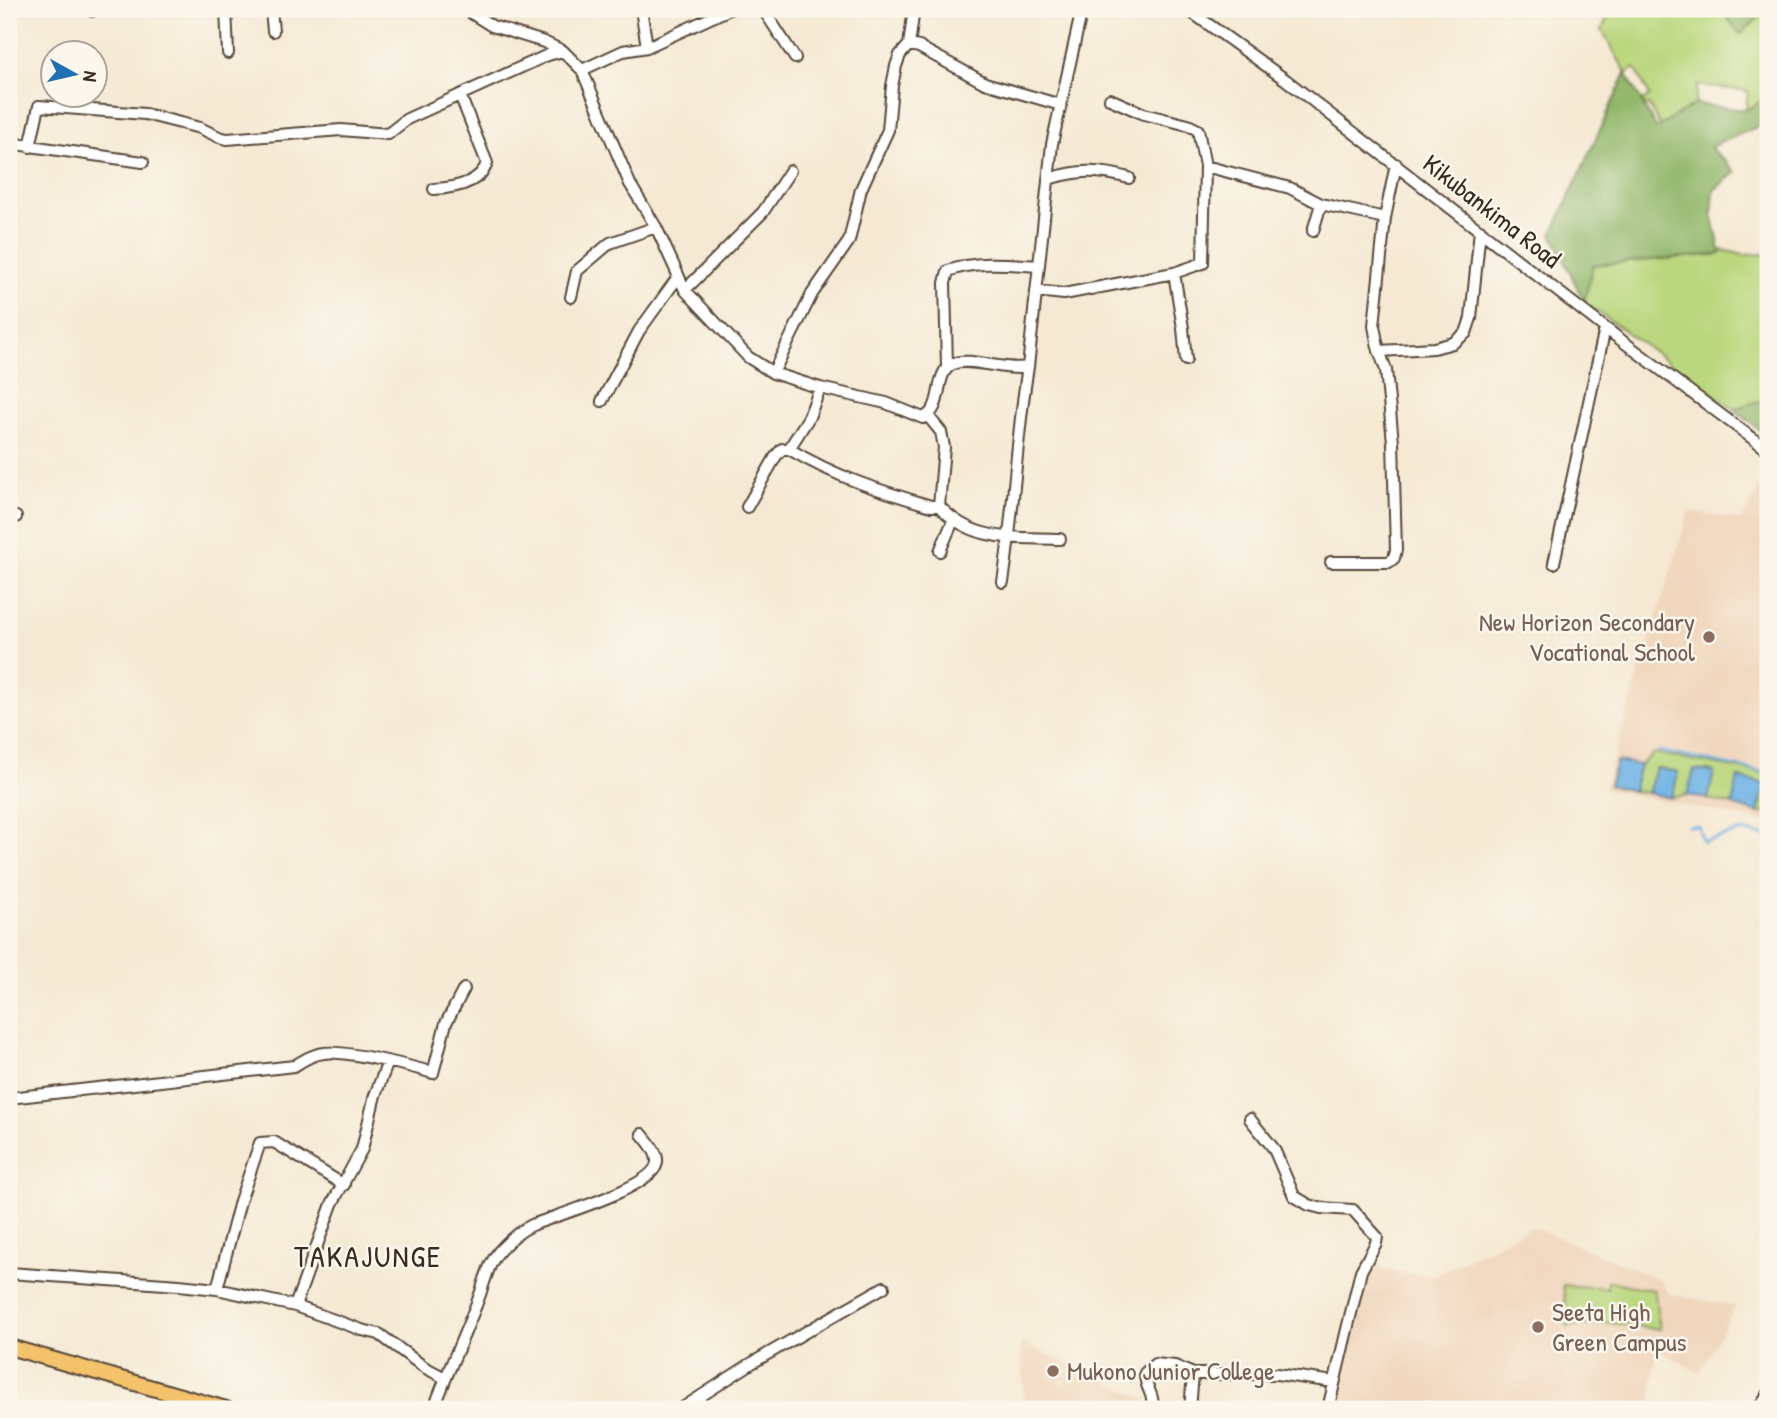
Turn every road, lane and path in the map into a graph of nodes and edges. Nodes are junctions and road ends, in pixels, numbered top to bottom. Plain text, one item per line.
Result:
1 (226, 9) edge
2 (271, 9) edge
3 (465, 9) edge
4 (641, 9) edge
5 (730, 9) edge
6 (763, 9) edge
7 (914, 9) edge
8 (1082, 9) edge
9 (1187, 9) edge
10 (273, 31) dead end
11 (909, 45) junction
12 (647, 47) junction
13 (563, 51) junction
14 (228, 53) dead end
15 (795, 58) dead end
16 (582, 70) junction
17 (460, 94) junction
18 (1110, 99) dead end
19 (1061, 105) junction
20 (9, 143) edge
21 (30, 147) junction
22 (143, 162) dead end
23 (1396, 164) junction
24 (1205, 166) junction
25 (790, 171) dead end
26 (1129, 178) dead end
27 (1048, 179) junction
28 (434, 189) dead end
29 (1321, 204) junction
30 (1385, 218) junction
31 (656, 227) junction
32 (1480, 230) junction
33 (1312, 231) dead end
34 (1039, 266) junction
35 (1174, 273) junction
36 (678, 277) junction
37 (685, 290) junction
38 (1036, 291) junction
39 (571, 297) dead end
40 (1605, 328) junction
41 (1379, 351) junction
42 (1186, 360) dead end
43 (1028, 367) junction
44 (947, 368) junction
45 (772, 373) junction
46 (820, 388) junction
47 (602, 401) dead end
48 (928, 416) junction
49 (789, 449) junction
50 (1768, 450) edge
51 (939, 506) junction
52 (747, 507) dead end
53 (953, 520) junction
54 (1010, 537) junction
55 (1060, 539) dead end
56 (940, 551) dead end
57 (1331, 562) dead end
58 (1554, 563) dead end
59 (1003, 582) dead end
60 (464, 989) dead end
61 (388, 1062) junction
62 (9, 1098) edge
63 (1250, 1119) dead end
64 (642, 1134) dead end
65 (344, 1185) junction
66 (9, 1273) edge
67 (884, 1287) dead end
68 (217, 1289) junction
69 (295, 1306) junction
70 (9, 1348) edge
71 (1193, 1374) junction
72 (445, 1378) junction
73 (1334, 1382) junction
74 (1768, 1394) edge
75 (226, 1409) edge
76 (434, 1409) edge
77 (681, 1409) edge
78 (1152, 1409) edge
79 (1190, 1409) edge
80 (1328, 1409) edge
81 (1758, 1409) edge

1 - 14 street
2 - 10 street
3 - 13 street
4 - 12 street
5 - 12 street
6 - 15 street
7 - 11 street
8 - 19 street
9 - 23 street, Kikubankima Road
11 - 19 street
11 - 45 street
12 - 16 street
13 - 16 street
13 - 17 street
16 - 31 street
17 - 21 street
17 - 28 street
18 - 24 street
19 - 27 street
20 - 21 street
21 - 22 street
23 - 30 street
23 - 32 street, Kikubankima Road
24 - 29 street
24 - 35 street
25 - 37 street
26 - 27 street
27 - 34 street
29 - 30 street
29 - 33 street
30 - 41 street
31 - 36 street
31 - 39 street
32 - 40 street, Kikubankima Road
32 - 41 street
34 - 38 street
34 - 44 street
35 - 38 street
35 - 42 street
36 - 37 street
36 - 47 street
37 - 45 street
38 - 43 street
40 - 50 street, Kikubankima Road
40 - 58 street
41 - 57 street
43 - 44 street
43 - 54 street
44 - 48 street
45 - 46 street
46 - 48 street
46 - 49 street
48 - 51 street
49 - 51 street
49 - 52 street
51 - 53 street
53 - 54 street
53 - 56 street
54 - 55 street
54 - 59 street
60 - 61 street
61 - 62 street
61 - 65 street
63 - 73 street
64 - 72 street
65 - 68 street
65 - 69 street
66 - 68 street
67 - 77 street
68 - 69 street
69 - 72 street
70 - 75 main road
71 - 73 street
71 - 78 street
71 - 79 street
72 - 76 street
73 - 80 street
74 - 81 street

